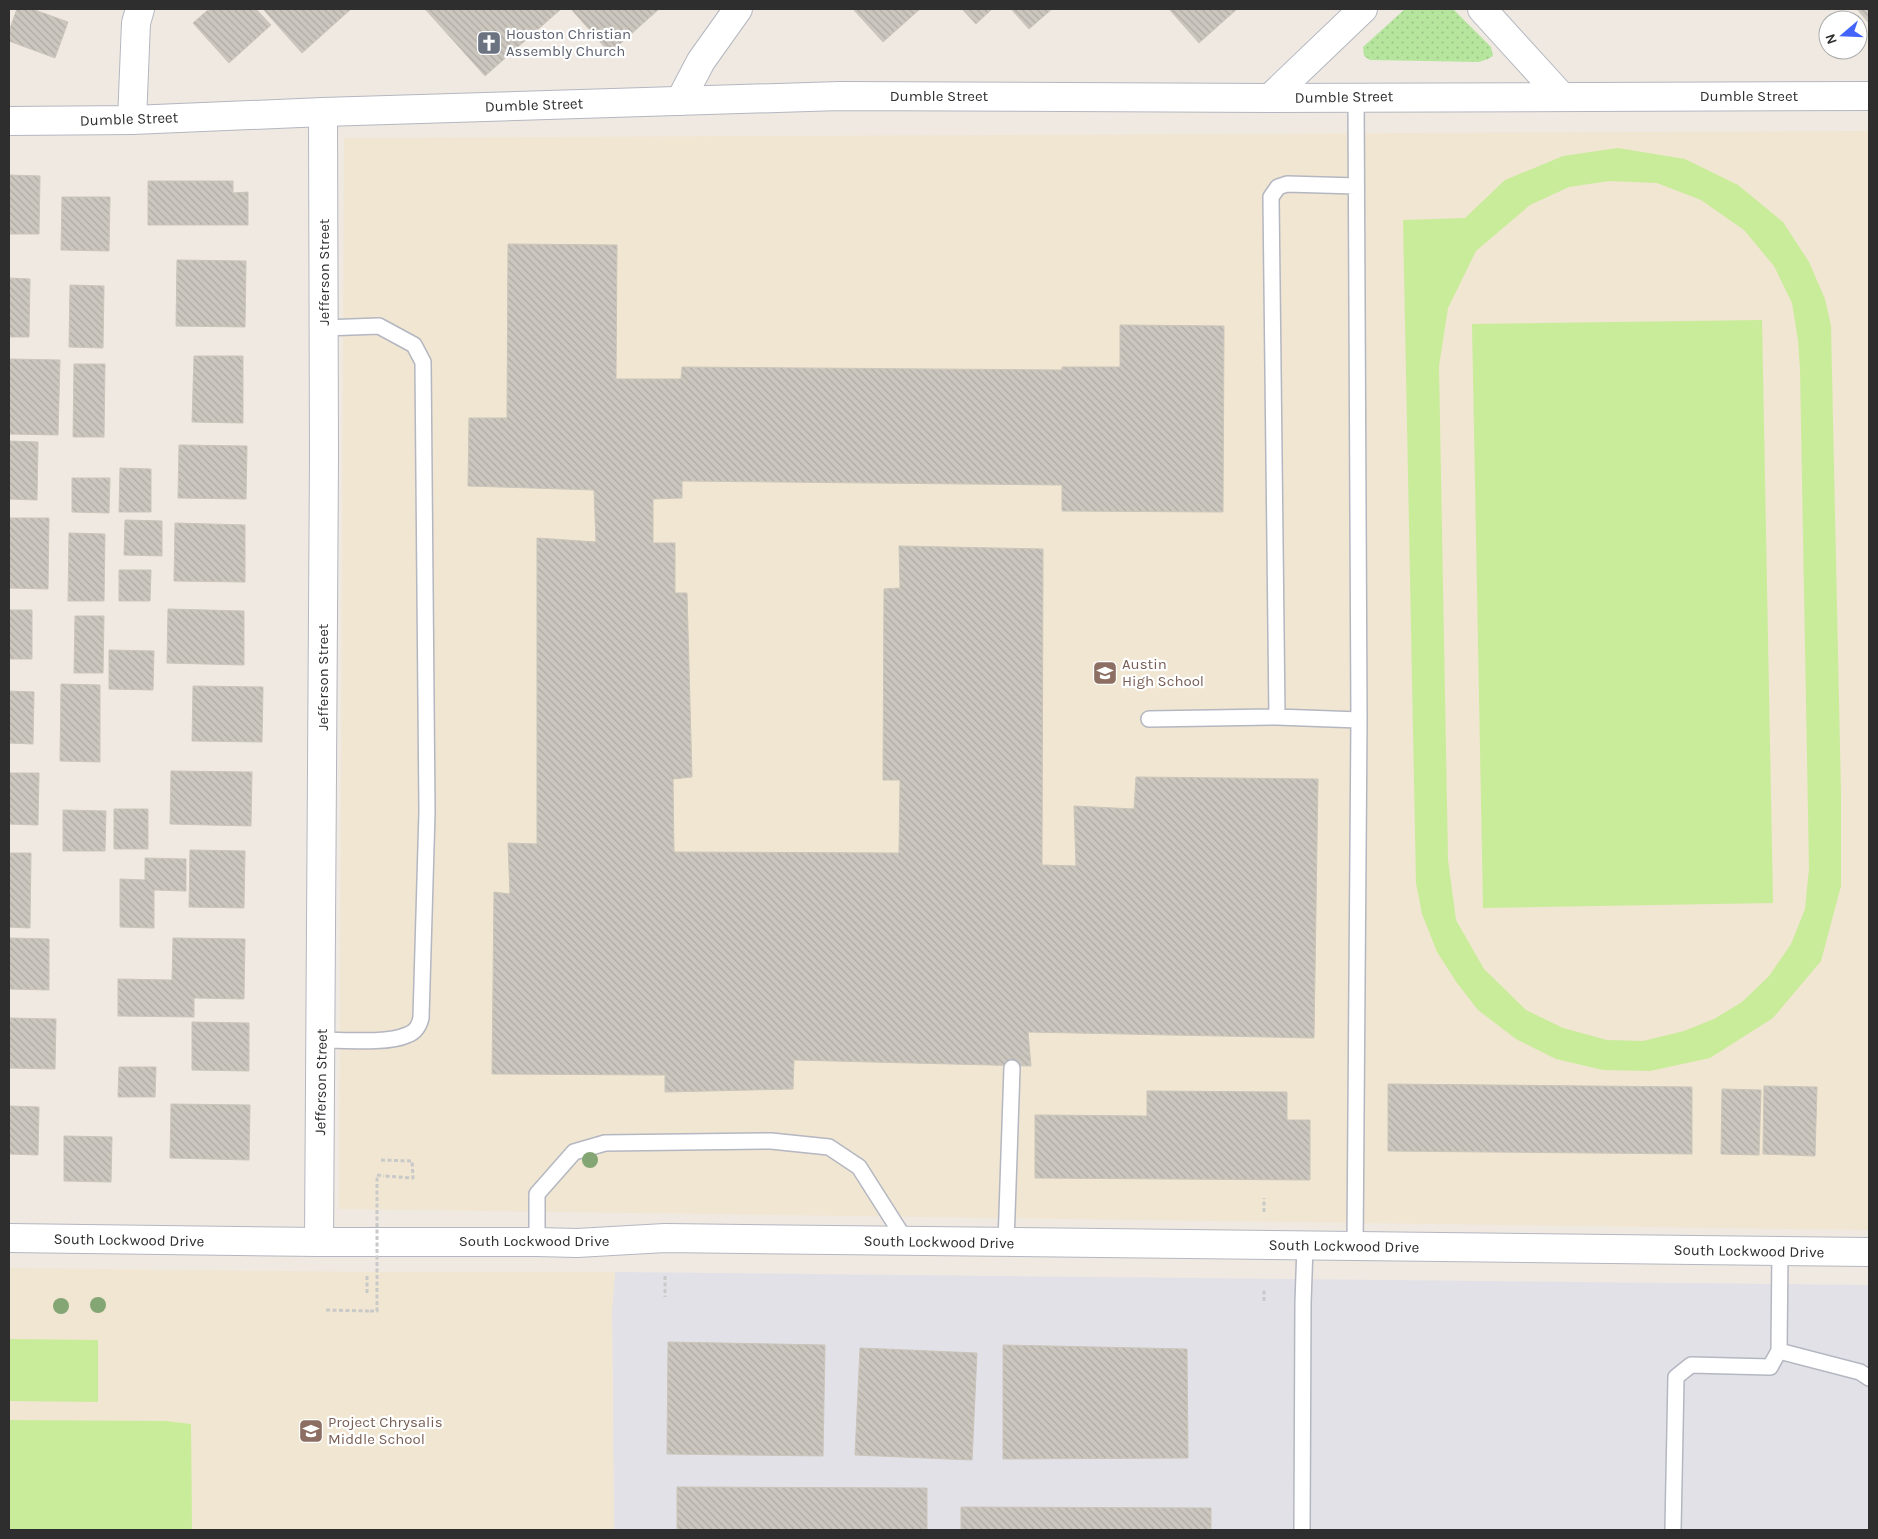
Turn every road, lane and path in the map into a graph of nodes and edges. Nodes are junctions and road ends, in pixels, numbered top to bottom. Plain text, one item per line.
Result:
1 (140, 9) edge
2 (738, 9) edge
3 (1363, 9) edge
4 (1482, 9) edge
5 (1356, 96) junction
6 (1561, 96) junction
7 (1869, 96) edge
8 (1270, 98) junction
9 (680, 101) junction
10 (323, 112) junction
11 (132, 120) junction
12 (9, 121) edge
13 (1356, 186) junction
14 (324, 328) junction
15 (1277, 717) junction
16 (1149, 719) dead end
17 (1359, 720) junction
18 (321, 1040) junction
19 (1012, 1068) dead end
20 (381, 1160) dead end
21 (1264, 1198) dead end
22 (1264, 1218) dead end
23 (9, 1238) edge
24 (906, 1241) junction
25 (319, 1242) junction
26 (536, 1242) junction
27 (1006, 1243) junction
28 (1304, 1246) junction
29 (1355, 1246) junction
30 (1780, 1252) junction
31 (1869, 1252) edge
32 (367, 1273) dead end
33 (665, 1276) dead end
34 (1264, 1288) dead end
35 (367, 1293) dead end
36 (665, 1297) dead end
37 (1264, 1301) dead end
38 (326, 1310) dead end
39 (1780, 1351) junction
40 (1869, 1378) edge
41 (1302, 1530) edge
42 (1673, 1530) edge

1 - 11 street
2 - 9 street
3 - 8 street
4 - 6 street
5 - 6 street, Dumble Street
5 - 8 street, Dumble Street
5 - 13 lane
6 - 7 street, Dumble Street
8 - 9 street, Dumble Street
9 - 10 street, Dumble Street
10 - 11 street, Dumble Street
10 - 14 street, Jefferson Street
11 - 12 street, Dumble Street
13 - 15 lane
13 - 17 lane
14 - 18 street, Jefferson Street
14 - 18 lane
15 - 16 lane
15 - 17 lane
17 - 29 lane
18 - 25 street, Jefferson Street
19 - 27 lane
20 - 38 path, bridge
21 - 22 path
23 - 25 street, South Lockwood Drive
24 - 26 street, South Lockwood Drive
24 - 26 lane
24 - 27 street, South Lockwood Drive
25 - 26 street, South Lockwood Drive
27 - 28 street, South Lockwood Drive
28 - 29 street, South Lockwood Drive
28 - 41 lane
29 - 30 street, South Lockwood Drive
30 - 31 street, South Lockwood Drive
30 - 39 lane
32 - 35 path
33 - 36 path
34 - 37 path
39 - 40 lane
39 - 42 lane

